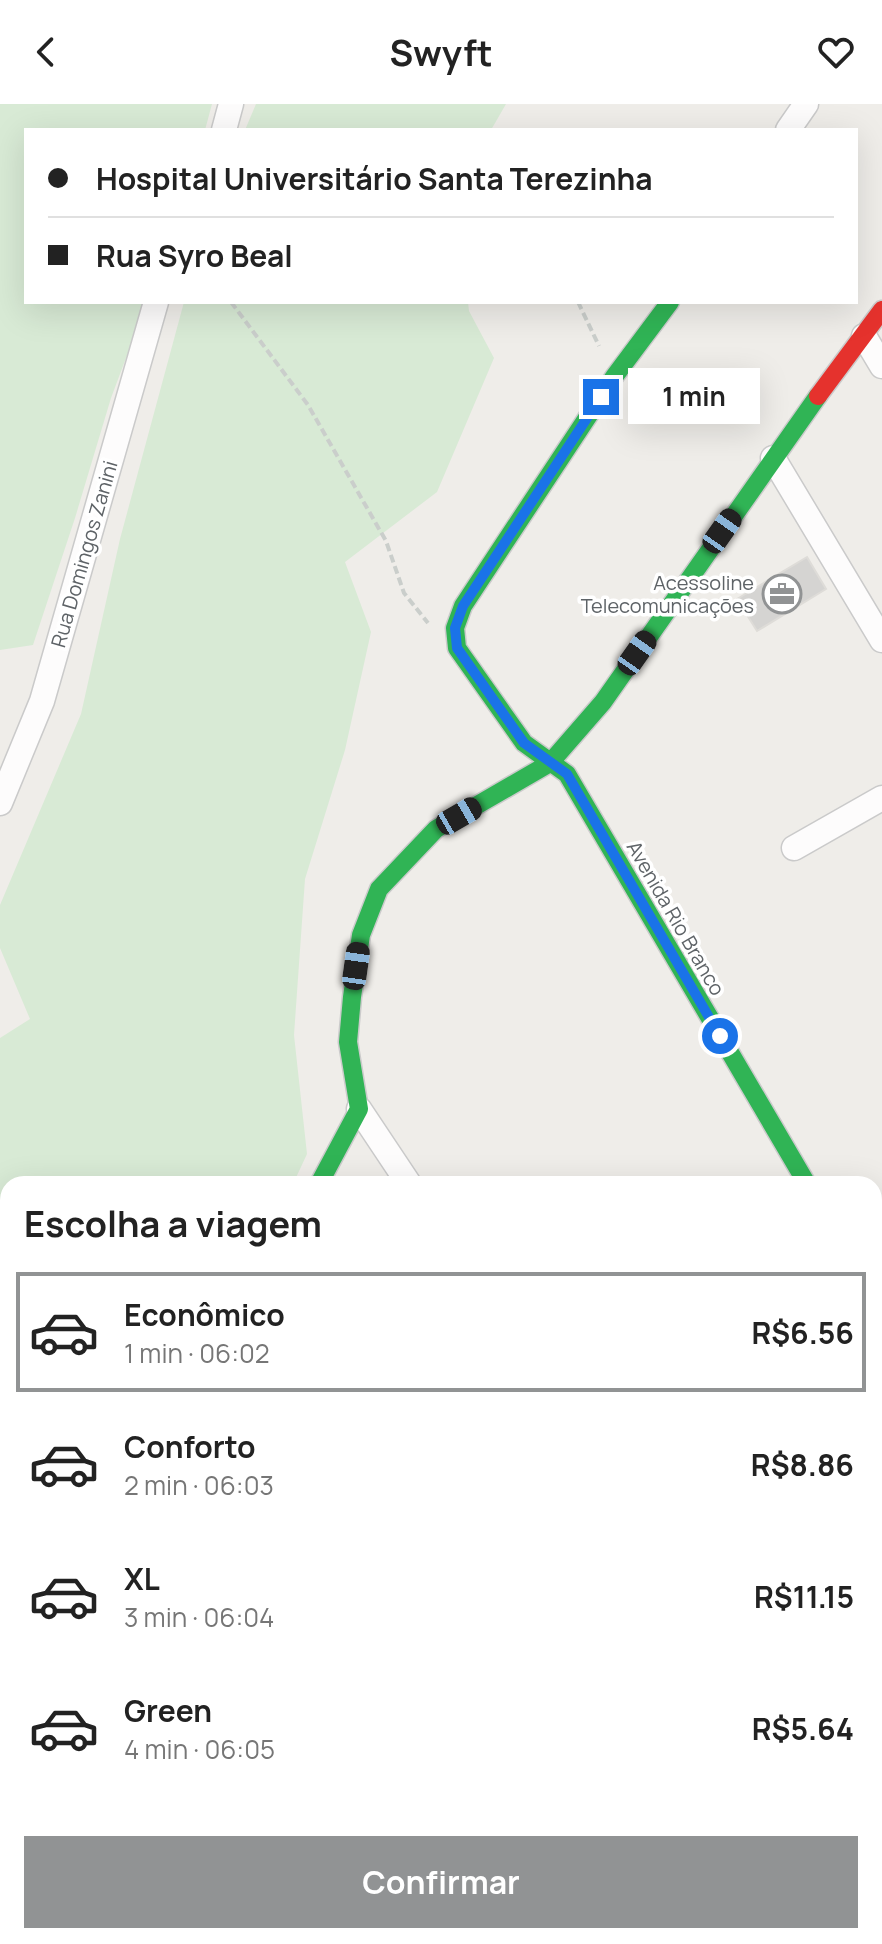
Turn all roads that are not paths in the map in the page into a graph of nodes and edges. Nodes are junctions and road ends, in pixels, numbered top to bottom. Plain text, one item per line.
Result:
1 (231, 104) edge
2 (806, 104) edge
3 (225, 128) edge
4 (789, 128) edge
5 (155, 304) edge
6 (669, 304) edge
7 (882, 310) edge
8 (864, 336) junction
9 (882, 366) edge
10 (773, 458) junction
11 (882, 640) edge
12 (550, 763) junction
13 (882, 798) edge
14 (0, 803) edge
15 (794, 848) dead end
16 (359, 1109) junction
17 (323, 1176) edge
18 (404, 1176) edge
19 (802, 1176) edge

1 - 3 street
2 - 4 street
5 - 14 street, Rua Domingos Zanini
6 - 12 street, Avenida Rio Branco
7 - 8 street
8 - 9 street
8 - 10 street
10 - 11 street
10 - 12 street
12 - 16 street
12 - 19 street, Avenida Rio Branco
13 - 15 street
16 - 17 street
16 - 18 street

